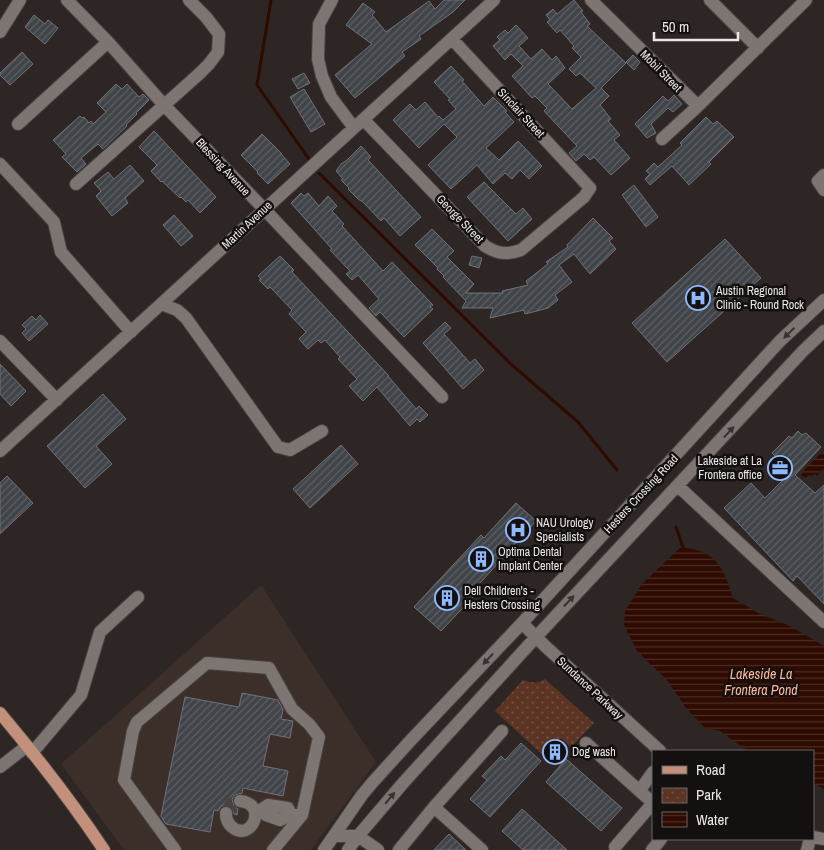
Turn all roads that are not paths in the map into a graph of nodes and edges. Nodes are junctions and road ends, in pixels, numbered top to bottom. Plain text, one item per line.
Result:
1 (20, 0) edge
2 (67, 0) edge
3 (332, 0) edge
4 (494, 0) edge
5 (591, 0) edge
6 (710, 0) edge
7 (806, 0) edge
8 (191, 1) edge
9 (0, 32) edge
10 (452, 39) junction
11 (108, 42) junction
12 (758, 48) junction
13 (164, 104) junction
14 (698, 106) junction
15 (18, 124) dead end
16 (359, 124) junction
17 (662, 139) dead end
18 (0, 164) edge
19 (824, 175) edge
20 (76, 184) dead end
21 (590, 188) joint
22 (824, 190) edge
23 (264, 210) junction
24 (824, 300) edge
25 (161, 304) junction
26 (824, 331) edge
27 (131, 332) junction
28 (0, 341) edge
29 (442, 397) dead end
30 (57, 400) junction
31 (322, 431) dead end
32 (0, 451) edge
33 (678, 486) junction
34 (138, 597) dead end
35 (824, 622) edge
36 (522, 624) junction
37 (536, 637) junction
38 (0, 713) edge
39 (502, 731) dead end
40 (586, 743) dead end
41 (30, 749) junction
42 (659, 750) edge
43 (0, 768) edge
44 (652, 773) edge
45 (640, 790) junction
46 (240, 801) dead end
47 (652, 802) edge
48 (652, 804) edge
49 (434, 807) junction
50 (258, 810) junction
51 (226, 812) dead end
52 (297, 815) junction
53 (334, 836) junction
54 (358, 836) junction
55 (615, 847) dead end
56 (104, 850) edge
57 (176, 850) edge
58 (273, 850) edge
59 (324, 850) edge
60 (337, 850) edge
61 (348, 850) edge
62 (378, 850) edge
63 (399, 850) edge
64 (482, 850) edge

1 - 9 street
2 - 11 street, Blessing Avenue
3 - 16 street, George Street
4 - 10 street, Martin Avenue
5 - 14 street, Mobil Street
6 - 12 street
7 - 12 street
8 - 13 street
10 - 16 street, Martin Avenue
10 - 21 street, Sinclair Street
11 - 13 street, Blessing Avenue
11 - 15 street
12 - 14 street
13 - 20 street
13 - 23 street, Blessing Avenue
14 - 17 street
16 - 21 street, George Street
16 - 23 street, Martin Avenue
18 - 27 street
19 - 22 street
23 - 25 street, Martin Avenue
23 - 29 street, Blessing Avenue
24 -> 36 street, Hesters Crossing Road
25 - 27 street, Martin Avenue
25 - 31 street
33 -> 26 street, Hesters Crossing Road
27 - 30 street, Martin Avenue
28 - 30 street
30 - 32 street, Martin Avenue
33 - 35 street
37 -> 33 street, Hesters Crossing Road
34 - 41 street
36 - 37 street, Sundance Parkway
36 -> 53 street, Hesters Crossing Road
37 - 42 street, Sundance Parkway
54 -> 37 street, Hesters Crossing Road
38 - 41 main road
39 - 49 street
40 - 45 street
41 - 43 street
41 - 56 main road
44 - 45 street
45 - 47 street
46 - 50 street
48 - 55 street
49 - 63 street
49 - 64 street
50 - 51 street
50 - 52 street
52 - 57 street
52 - 58 street
53 - 54 street
53 - 59 street, Hesters Crossing Road
53 - 60 street
54 - 61 street, Hesters Crossing Road
54 - 62 street

